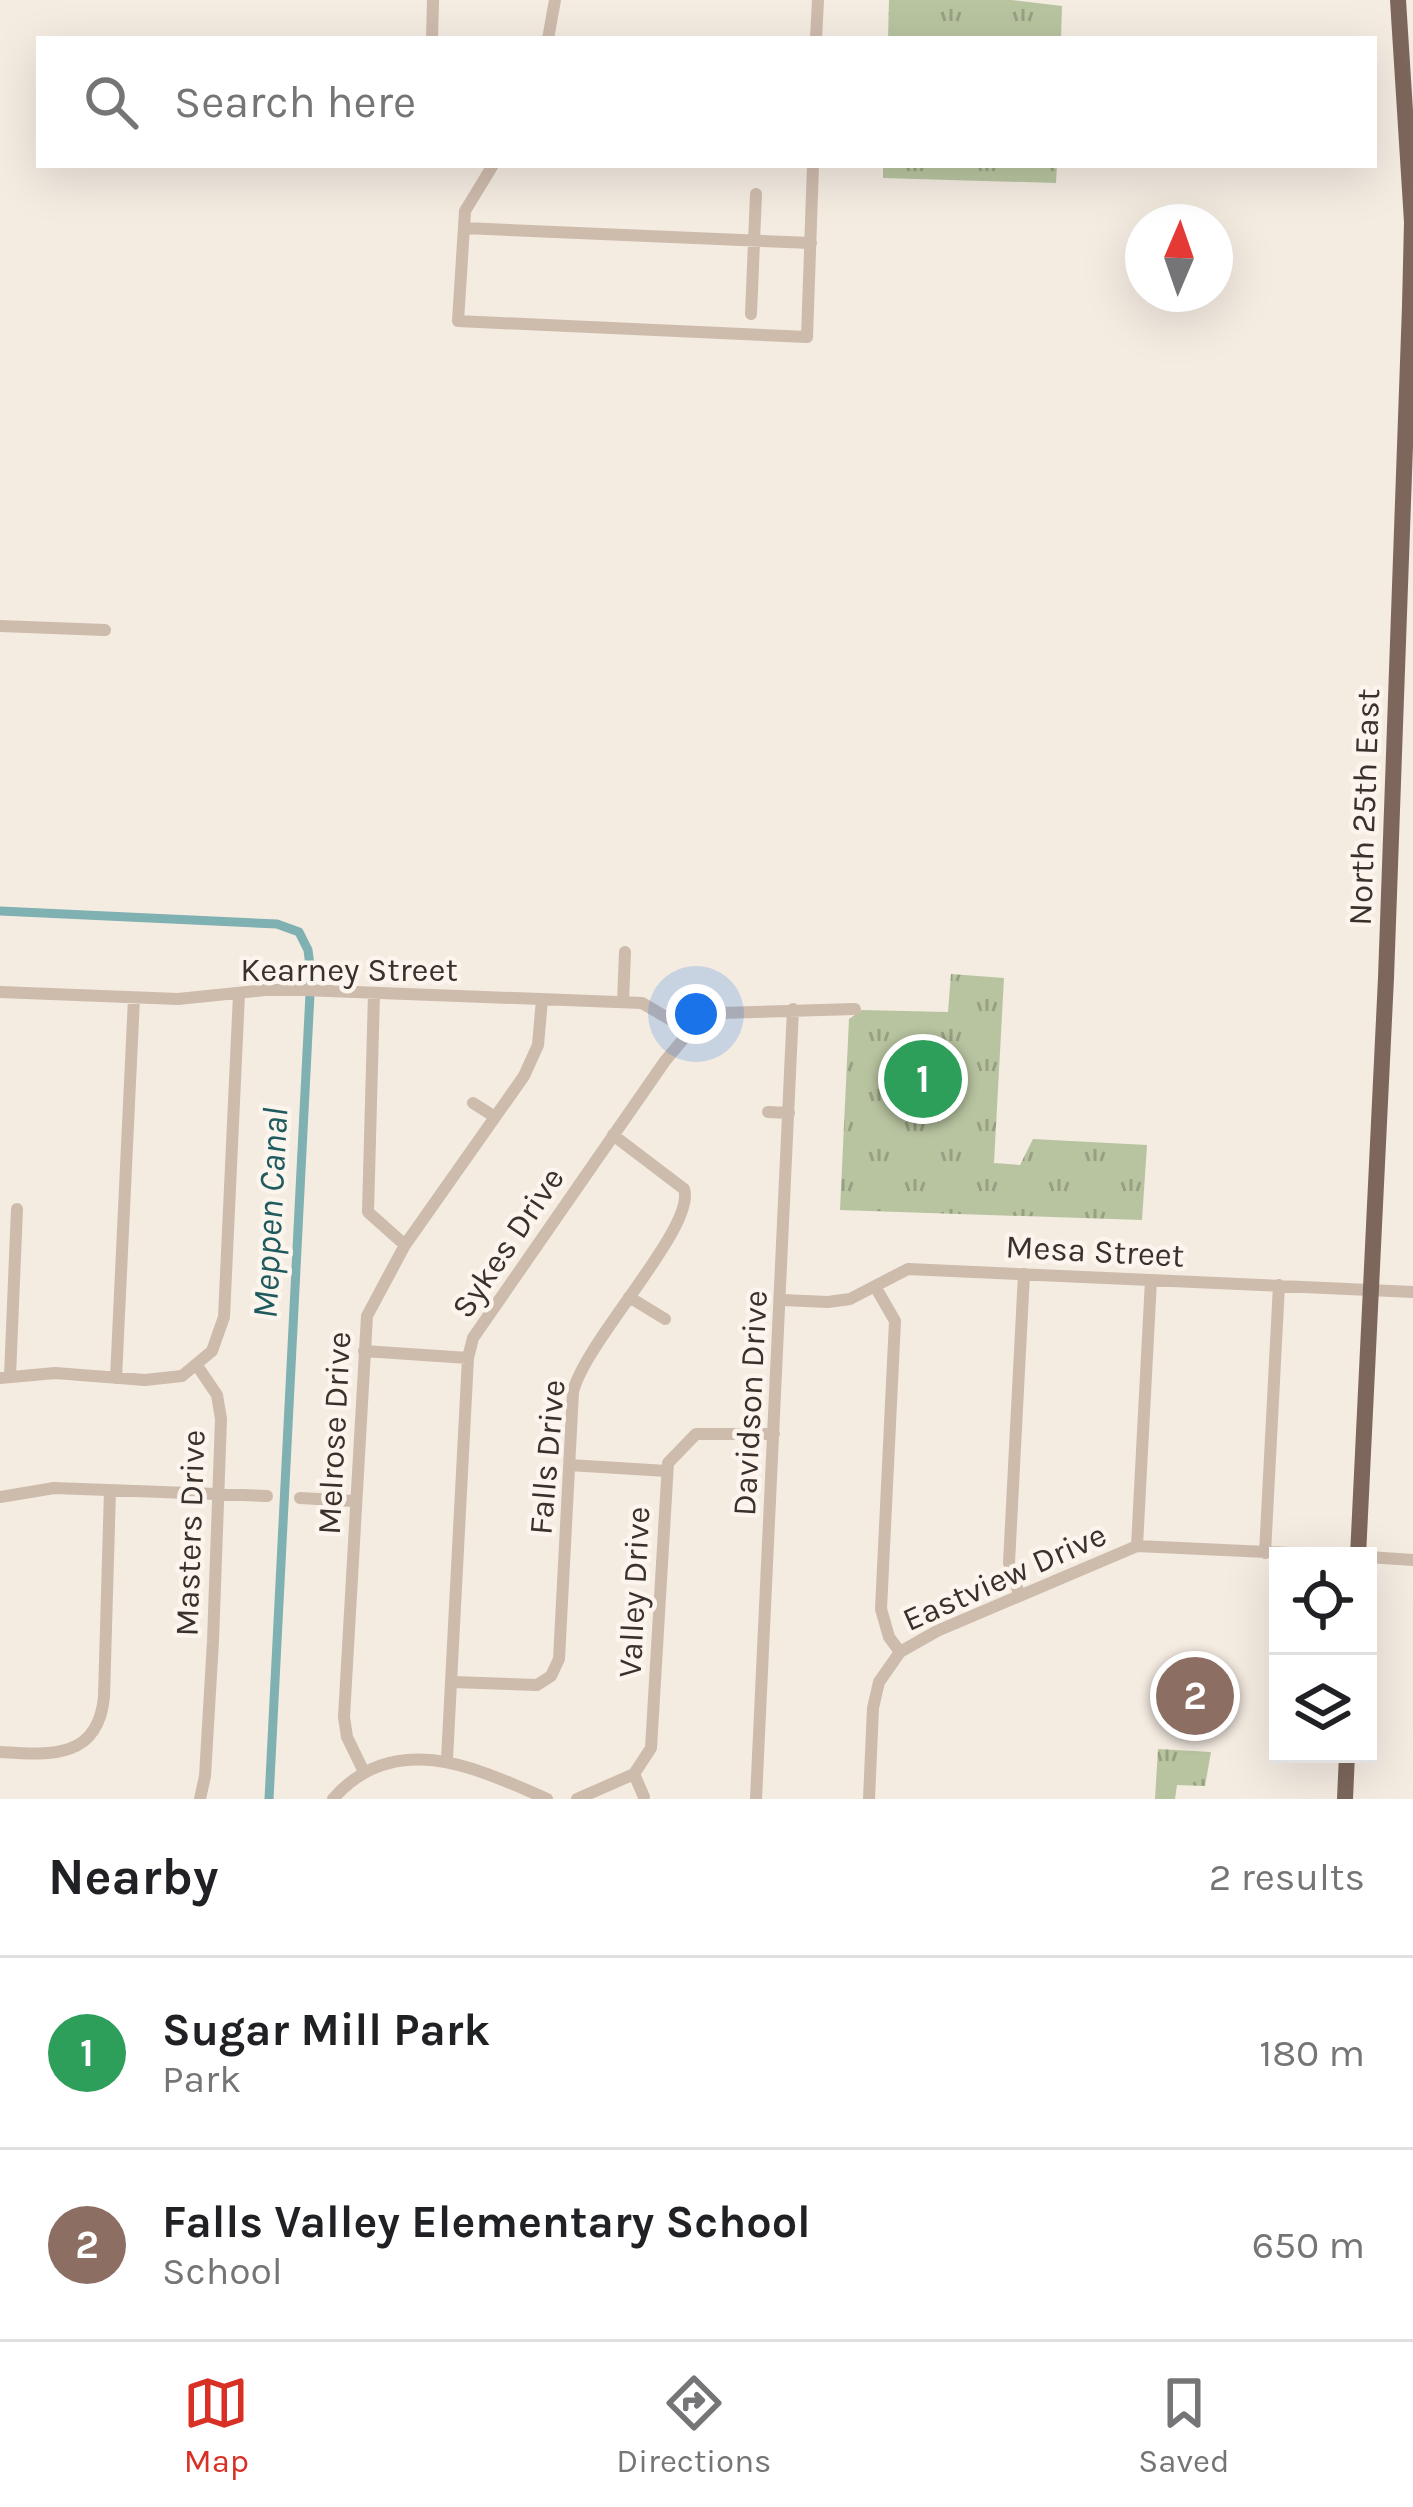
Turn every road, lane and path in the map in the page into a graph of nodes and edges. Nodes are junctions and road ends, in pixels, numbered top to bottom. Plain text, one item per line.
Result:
1 (433, 0) edge
2 (556, 0) edge
3 (818, 0) edge
4 (1398, 0) edge
5 (1408, 0) edge
6 (432, 36) edge
7 (549, 36) edge
8 (816, 36) edge
9 (1404, 61) junction
10 (491, 168) edge
11 (813, 168) edge
12 (755, 194) dead end
13 (464, 228) junction
14 (754, 241) junction
15 (812, 243) junction
16 (1412, 306) edge
17 (751, 314) dead end
18 (0, 626) edge
19 (105, 630) dead end
20 (626, 952) dead end
21 (0, 992) edge
22 (374, 993) junction
23 (239, 994) junction
24 (134, 998) junction
25 (542, 999) junction
26 (623, 1002) junction
27 (793, 1009) junction
28 (855, 1009) dead end
29 (691, 1030) junction
30 (472, 1103) dead end
31 (768, 1112) dead end
32 (789, 1113) junction
33 (495, 1117) junction
34 (613, 1136) junction
35 (17, 1209) dead end
36 (405, 1245) junction
37 (1024, 1274) junction
38 (1151, 1280) junction
39 (1279, 1285) junction
40 (876, 1288) junction
41 (1370, 1289) junction
42 (1413, 1292) edge
43 (629, 1297) junction
44 (782, 1300) junction
45 (665, 1319) dead end
46 (364, 1351) junction
47 (468, 1358) junction
48 (198, 1367) junction
49 (5, 1377) edge
50 (116, 1378) junction
51 (774, 1434) junction
52 (569, 1466) junction
53 (667, 1472) junction
54 (110, 1490) junction
55 (217, 1494) junction
56 (267, 1496) dead end
57 (0, 1497) edge
58 (300, 1498) dead end
59 (354, 1501) junction
60 (1137, 1546) junction
61 (1357, 1547) edge
62 (1265, 1553) junction
63 (1269, 1553) edge
64 (1377, 1558) edge
65 (1413, 1560) edge
66 (1019, 1594) junction
67 (900, 1652) junction
68 (453, 1682) junction
69 (85, 1739) junction
70 (0, 1752) edge
71 (97, 1752) dead end
72 (447, 1759) junction
73 (1347, 1763) edge
74 (364, 1772) junction
75 (634, 1774) junction
76 (644, 1798) edge
77 (200, 1799) edge
78 (333, 1799) edge
79 (548, 1799) edge
80 (577, 1799) edge
81 (756, 1799) edge
82 (869, 1799) edge
83 (1345, 1799) edge

1 - 6 street
2 - 7 street
3 - 8 street
4 - 9 main road, North 25th East
5 - 9 main road, North 25th East
9 - 16 main road, North 25th East
10 - 13 street
11 - 15 street
12 - 14 street
13 - 14 street
13 - 15 street
14 - 15 street
14 - 17 street
16 - 41 main road, North 25th East
18 - 19 street
20 - 26 street
21 - 24 street, Kearney Street
22 - 23 street, Kearney Street
22 - 25 street, Kearney Street
22 - 36 street
23 - 24 street, Kearney Street
23 - 48 street
24 - 50 street
25 - 26 street, Kearney Street
25 - 33 street, Melrose Drive
26 - 29 street, Kearney Street
27 - 28 street
27 - 29 street
27 - 32 street, Davidson Drive
29 - 34 street, Sykes Drive
30 - 33 street
31 - 32 street
32 - 44 street, Davidson Drive
33 - 36 street, Melrose Drive
34 - 43 street, Falls Drive
34 - 47 street, Sykes Drive
35 - 49 street
36 - 46 street, Melrose Drive
37 - 38 street, Mesa Street
37 - 40 street, Mesa Street
37 - 66 street
38 - 39 street, Mesa Street
38 - 60 street
39 - 41 street, Mesa Street
39 - 62 street
40 - 44 street, Mesa Street
40 - 67 street
41 - 42 street, Mesa Street
41 - 61 main road, North 25th East
43 - 45 street
43 - 52 street, Falls Drive
44 - 51 street, Davidson Drive
46 - 47 street
46 - 59 street, Melrose Drive
47 - 68 street, Sykes Drive
48 - 50 street
48 - 55 street, Masters Drive
49 - 50 street
51 - 53 street, Valley Drive
51 - 81 street, Davidson Drive
52 - 53 street
52 - 68 street, Falls Drive
53 - 75 street, Valley Drive
54 - 55 street
54 - 57 street
54 - 69 street
55 - 56 street
55 - 77 street, Masters Drive
58 - 59 street
59 - 74 street, Melrose Drive
60 - 62 street, Eastview Drive
60 - 66 street, Eastview Drive
62 - 63 street, Eastview Drive
64 - 65 street
66 - 67 street, Eastview Drive
67 - 82 street, Eastview Drive
68 - 72 street, Sykes Drive
69 - 70 street
69 - 71 street
72 - 74 street
72 - 79 street
73 - 83 main road
74 - 78 street
75 - 76 street
75 - 80 street

